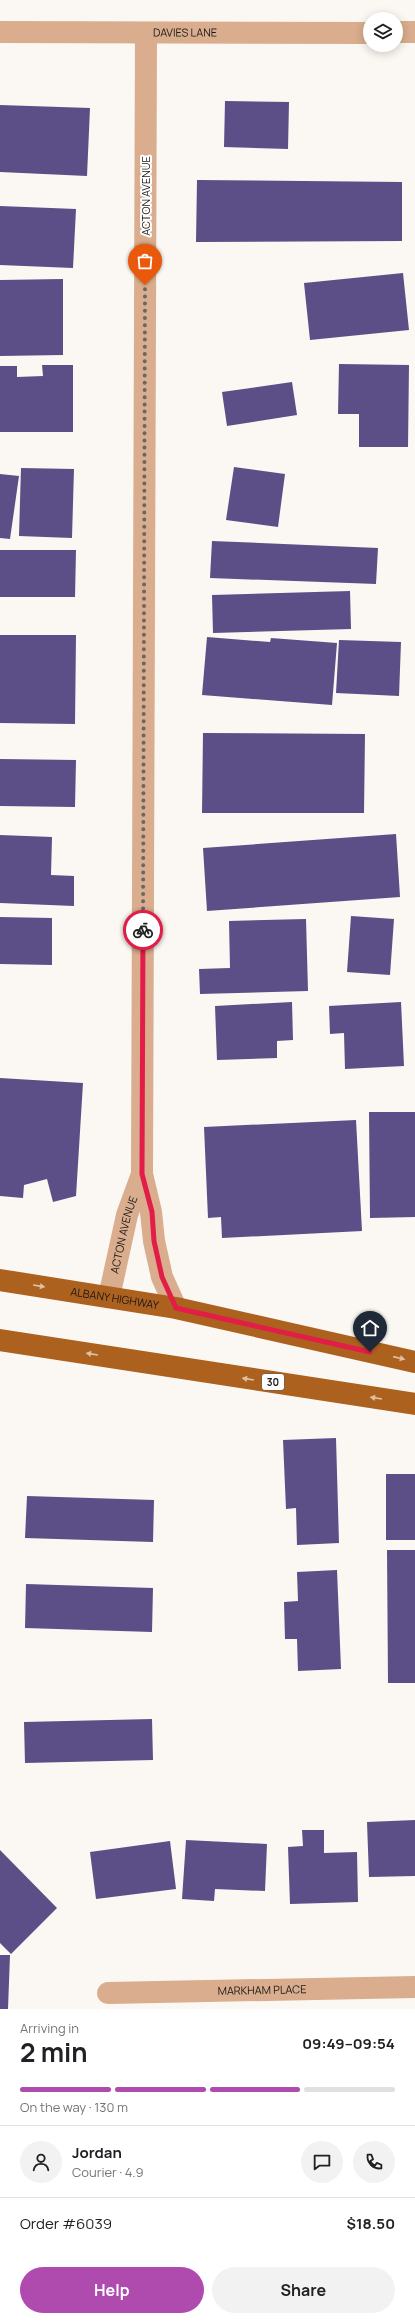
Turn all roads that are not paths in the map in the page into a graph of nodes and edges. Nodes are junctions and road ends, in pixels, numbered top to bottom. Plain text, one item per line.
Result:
1 (0, 32) edge
2 (403, 32) edge
3 (415, 32) edge
4 (146, 33) junction
5 (363, 33) edge
6 (142, 1174) junction
7 (0, 1280) edge
8 (109, 1297) junction
9 (176, 1308) junction
10 (0, 1340) edge
11 (415, 1362) edge
12 (415, 1404) edge
13 (415, 1987) edge
14 (108, 1993) dead end

1 - 4 street, DAVIES LANE
2 - 3 street
4 - 5 street, DAVIES LANE
4 - 6 street, ACTON AVENUE
6 - 8 street, ACTON AVENUE
6 - 9 street, ACTON AVENUE
7 -> 8 highway, ALBANY HIGHWAY
8 - 9 highway, ALBANY HIGHWAY
9 -> 11 highway, ALBANY HIGHWAY
12 -> 10 highway, 30
13 - 14 street, MARKHAM PLACE

